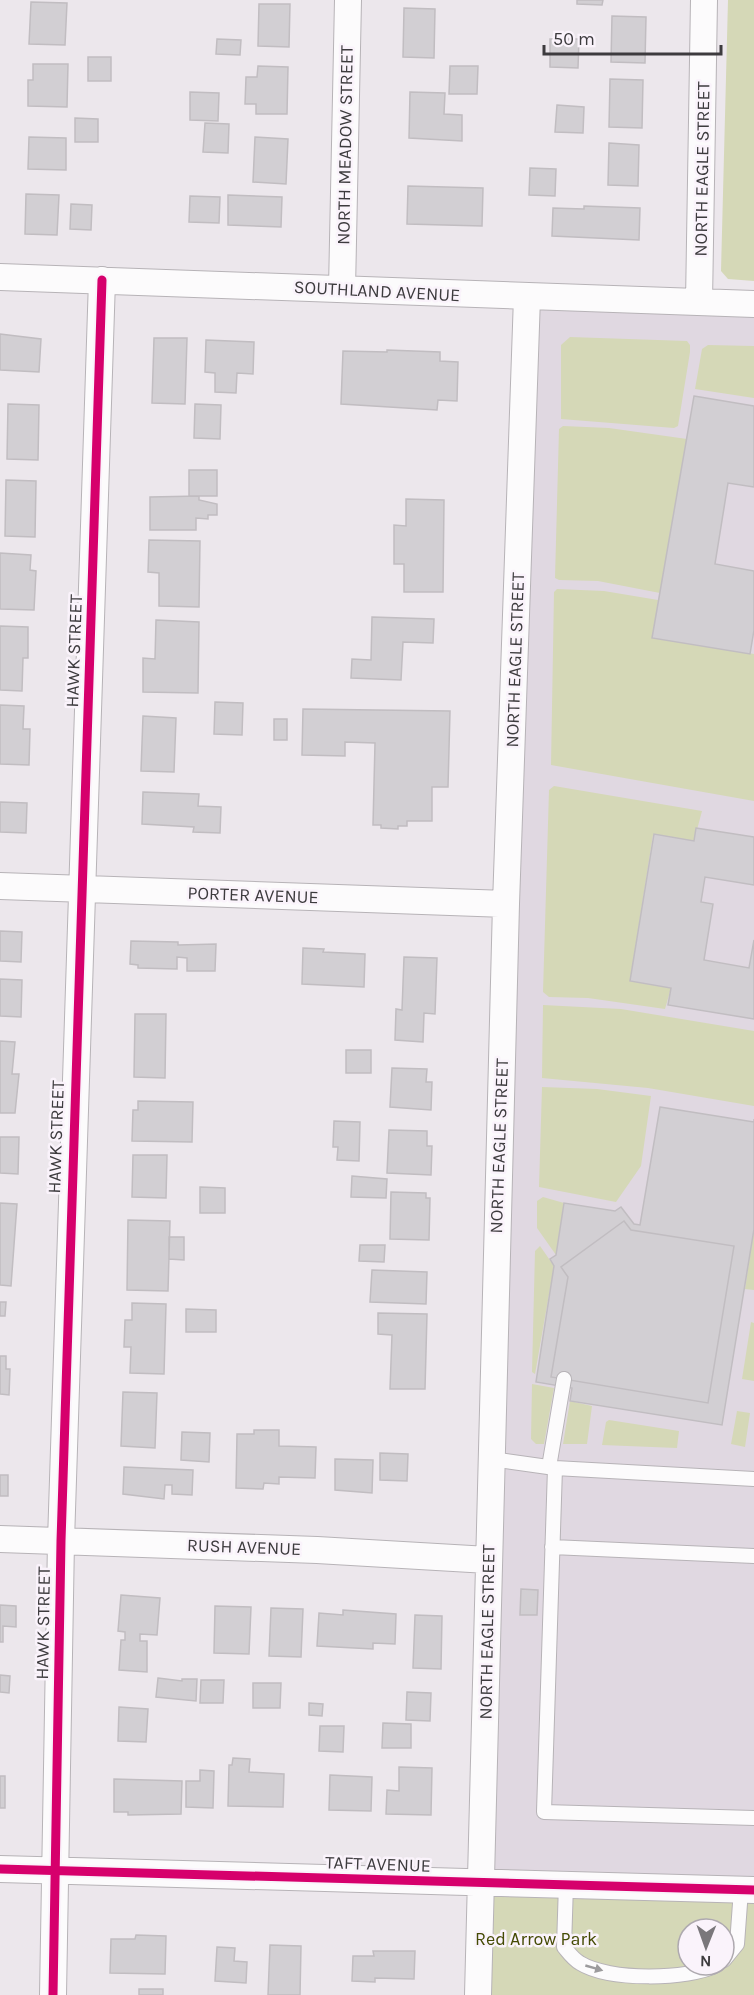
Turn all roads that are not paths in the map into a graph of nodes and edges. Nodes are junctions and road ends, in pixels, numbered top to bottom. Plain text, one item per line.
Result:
1 (348, 0) edge
2 (704, 0) edge
3 (0, 277) edge
4 (102, 280) junction
5 (342, 289) junction
6 (527, 297) junction
7 (699, 302) junction
8 (754, 304) edge
9 (0, 886) edge
10 (83, 889) junction
11 (506, 904) junction
12 (564, 1379) dead end
13 (491, 1459) junction
14 (552, 1467) junction
15 (754, 1479) edge
16 (0, 1539) edge
17 (61, 1541) junction
18 (552, 1546) junction
19 (754, 1556) edge
20 (488, 1560) junction
21 (754, 1818) edge
22 (0, 1869) edge
23 (56, 1870) junction
24 (482, 1882) junction
25 (566, 1884) junction
26 (748, 1890) edge
27 (736, 1946) edge
28 (676, 1974) edge
29 (53, 1995) edge
30 (478, 1995) edge

1 - 5 street, NORTH MEADOW STREET
2 - 7 street, NORTH EAGLE STREET
3 - 4 street, SOUTHLAND AVENUE
4 - 5 street, SOUTHLAND AVENUE
4 - 10 street, HAWK STREET
5 - 6 street, SOUTHLAND AVENUE
6 - 7 street, SOUTHLAND AVENUE
6 - 11 street, NORTH EAGLE STREET
7 - 8 street, SOUTHLAND AVENUE
9 - 10 street, PORTER AVENUE
10 - 11 street, PORTER AVENUE
10 - 17 street, HAWK STREET
11 - 13 street, NORTH EAGLE STREET
12 - 14 lane
13 - 14 lane
13 - 20 street, NORTH EAGLE STREET
14 - 15 lane
14 - 18 lane
16 - 17 street, RUSH AVENUE
17 - 20 street, RUSH AVENUE
17 - 23 street, HAWK STREET
18 - 19 lane
18 - 21 lane
20 - 24 street, NORTH EAGLE STREET
22 - 23 street, TAFT AVENUE
23 - 24 street, TAFT AVENUE
23 - 29 street, HAWK STREET
24 - 25 street, TAFT AVENUE
24 - 30 street, NORTH EAGLE STREET
25 - 26 street, TAFT AVENUE
25 -> 28 lane
26 - 27 lane

